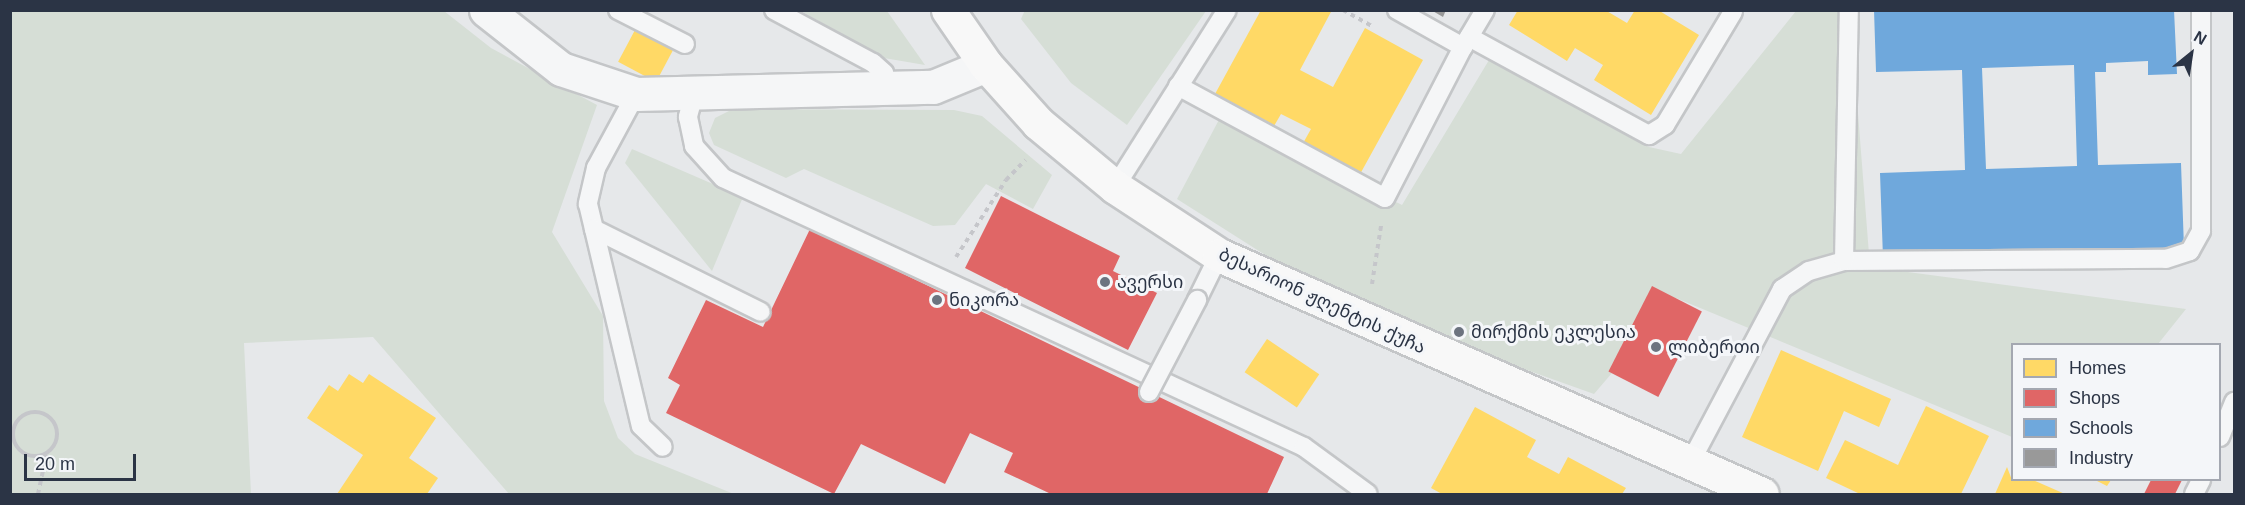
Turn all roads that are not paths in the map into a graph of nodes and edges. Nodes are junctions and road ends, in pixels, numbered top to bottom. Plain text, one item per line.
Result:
1 (486, 10) edge
2 (618, 10) edge
3 (774, 10) edge
4 (948, 10) edge
5 (1227, 10) edge
6 (1397, 10) edge
7 (1485, 10) edge
8 (1849, 10) edge
9 (2201, 10) edge
10 (1733, 11) edge
11 (1466, 42) junction
12 (685, 44) dead end
13 (986, 65) junction
14 (1178, 86) junction
15 (888, 88) junction
16 (636, 94) junction
17 (694, 94) junction
18 (1115, 187) junction
19 (594, 229) junction
20 (1219, 255) junction
21 (1844, 261) junction
22 (761, 312) dead end
23 (1149, 392) dead end
24 (2235, 402) edge
25 (2221, 434) edge
26 (663, 447) dead end
27 (1691, 461) junction
28 (2201, 481) edge
29 (1741, 490) edge
30 (1368, 495) edge
31 (2194, 495) edge

1 - 16 street
2 - 12 lane
3 - 15 lane
4 - 13 main road, ბესარიონ ჟღენტის ქუჩა
5 - 14 lane
6 - 11 lane
7 - 11 lane
8 - 21 lane
9 - 21 lane
10 - 11 lane
11 - 14 lane
13 - 15 street
13 - 18 main road, ბესარიონ ჟღენტის ქუჩა
14 - 18 lane
15 - 17 street
16 - 17 street
16 - 19 lane
17 - 30 lane
18 - 20 main road, ბესარიონ ჟღენტის ქუჩა
19 - 22 lane
19 - 26 lane
20 - 23 lane, bridge
20 - 27 main road, ბესარიონ ჟღენტის ქუჩა
21 - 27 lane
24 - 25 lane
27 - 29 main road, ბესარიონ ჟღენტის ქუჩა
28 - 31 lane

